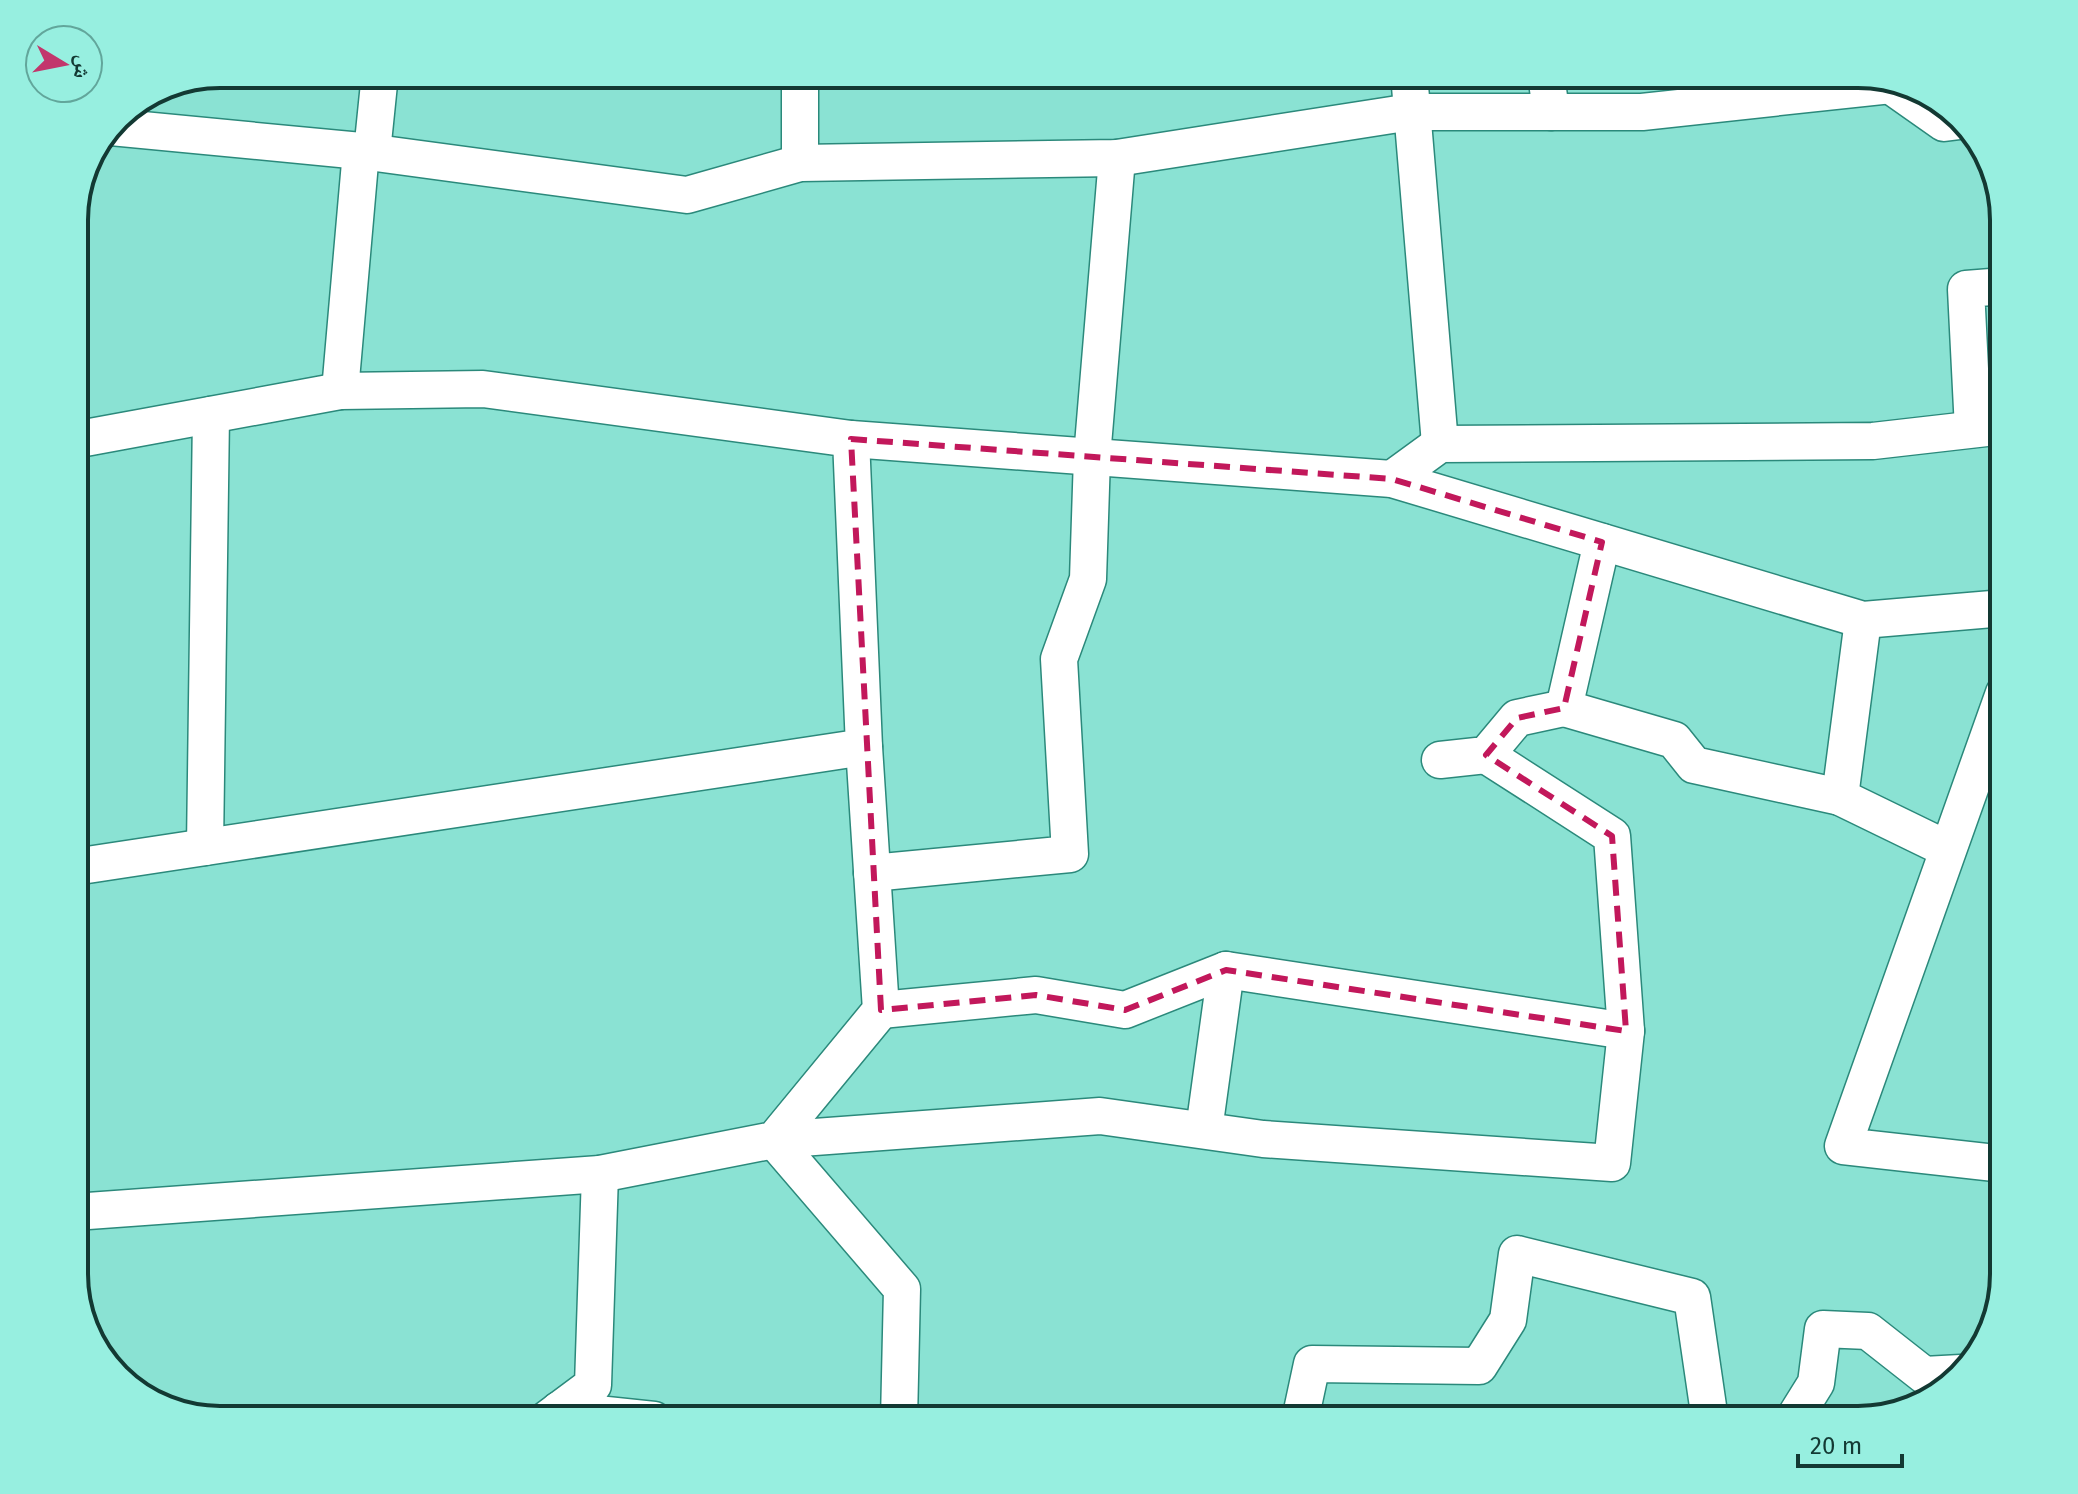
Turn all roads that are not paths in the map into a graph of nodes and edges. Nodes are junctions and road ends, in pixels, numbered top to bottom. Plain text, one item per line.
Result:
1 (378, 88) edge
2 (800, 88) edge
3 (1410, 88) edge
4 (1548, 88) edge
5 (1860, 88) edge
6 (1911, 100) edge
7 (1411, 112) junction
8 (1551, 112) junction
9 (1946, 123) edge
10 (126, 128) edge
11 (367, 152) junction
12 (1117, 158) junction
13 (800, 163) junction
14 (1990, 287) edge
15 (340, 391) junction
16 (211, 415) junction
17 (1988, 427) edge
18 (88, 437) edge
19 (851, 439) junction
20 (1440, 444) junction
21 (1092, 457) junction
22 (1392, 479) junction
23 (1602, 542) junction
24 (1990, 609) edge
25 (1863, 620) junction
26 (1564, 708) junction
27 (864, 747) junction
28 (1486, 755) junction
29 (1440, 760) dead end
30 (1990, 773) edge
31 (1840, 797) junction
32 (205, 847) junction
33 (1947, 849) junction
34 (88, 865) edge
35 (872, 873) junction
36 (1226, 970) junction
37 (881, 1010) junction
38 (1626, 1031) junction
39 (1204, 1130) junction
40 (774, 1140) junction
41 (1990, 1162) edge
42 (600, 1174) junction
43 (88, 1211) edge
44 (1944, 1374) edge
45 (564, 1406) edge
46 (899, 1406) edge
47 (1303, 1406) edge
48 (1708, 1406) edge
49 (1802, 1406) edge

1 - 11 street
2 - 13 street
3 - 7 street
4 - 8 street
5 - 8 street
6 - 9 street
7 - 8 street
7 - 12 street
7 - 20 street
10 - 11 street
11 - 13 street
11 - 15 street
12 - 13 street
12 - 21 street
14 - 17 street
15 - 16 street
15 - 19 street
16 - 18 street
16 - 32 street
17 - 20 street
19 - 21 street
19 - 27 street
20 - 22 street
21 - 22 street
21 - 35 street
22 - 23 street
23 - 25 street
23 - 26 street
24 - 25 street
25 - 31 street
26 - 28 street
26 - 31 street
27 - 32 street
27 - 35 street
28 - 29 street
28 - 38 street
30 - 33 street
31 - 33 street
32 - 34 street
33 - 41 street
35 - 37 street
36 - 37 street
36 - 38 street
36 - 39 street
37 - 40 street
38 - 39 street
39 - 40 street
40 - 42 street
40 - 46 street
42 - 43 street
42 - 45 street
44 - 49 street
47 - 48 street

